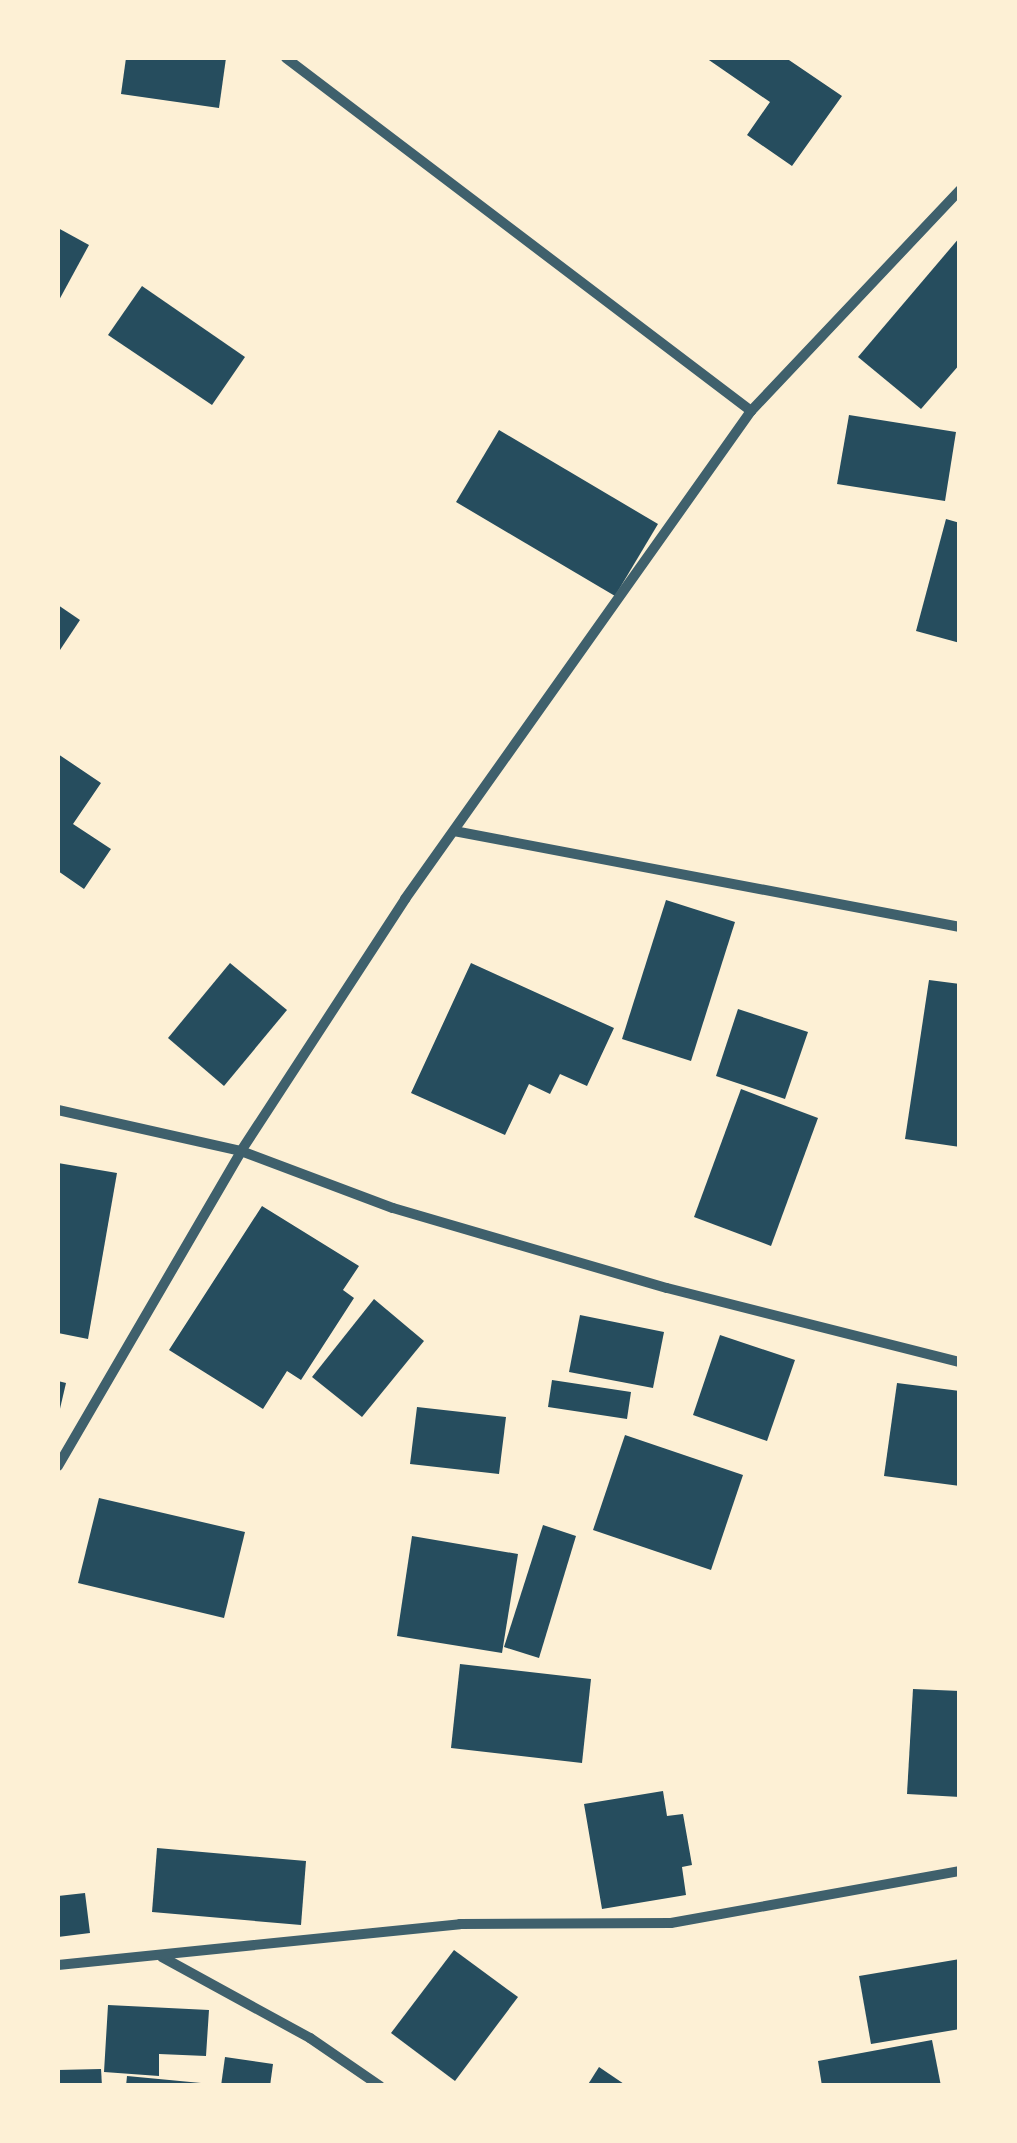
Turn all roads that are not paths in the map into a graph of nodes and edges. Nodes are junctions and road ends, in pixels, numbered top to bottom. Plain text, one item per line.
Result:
1 (286, 58) edge
2 (960, 190) edge
3 (750, 412) junction
4 (454, 831) junction
5 (960, 927) edge
6 (58, 1110) edge
7 (240, 1151) junction
8 (960, 1362) edge
9 (58, 1466) edge
10 (960, 1871) edge
11 (161, 1956) junction
12 (58, 1965) edge
13 (380, 2086) edge

1 - 3 street
2 - 3 street
3 - 4 street
4 - 5 street
4 - 7 street
6 - 7 street
7 - 8 street
7 - 9 street
10 - 11 street
11 - 12 street
11 - 13 street

